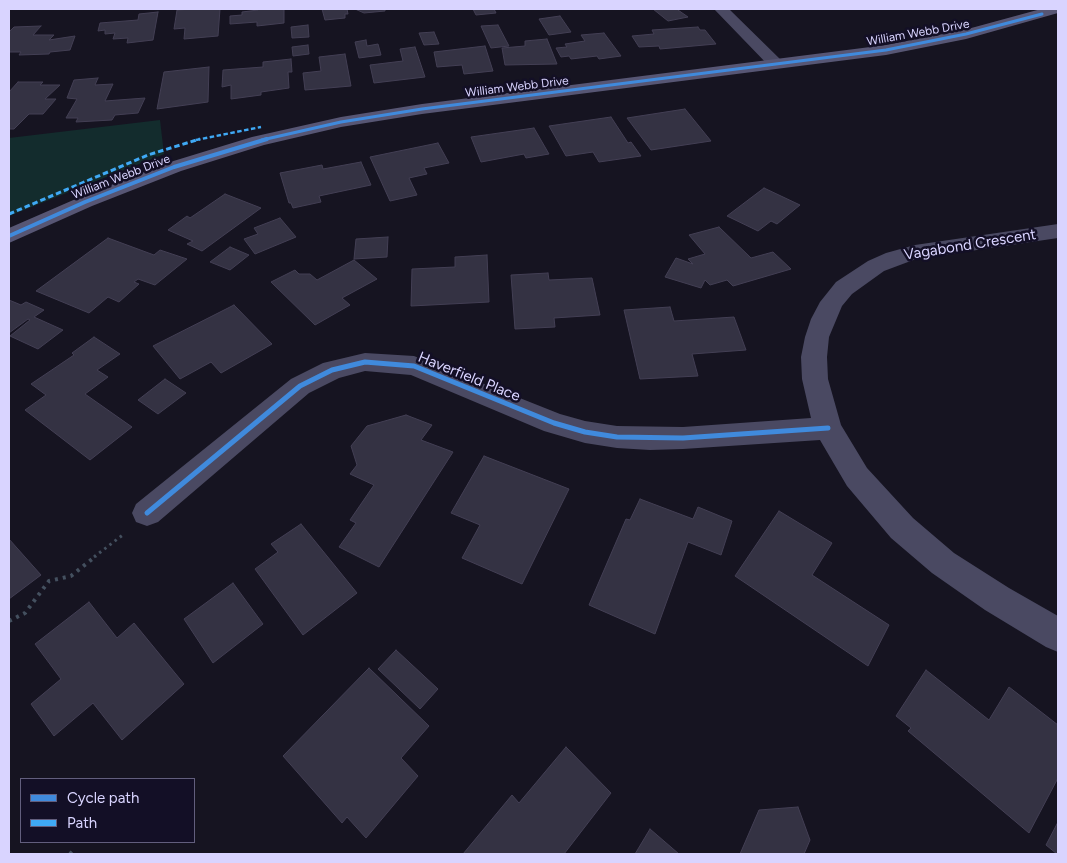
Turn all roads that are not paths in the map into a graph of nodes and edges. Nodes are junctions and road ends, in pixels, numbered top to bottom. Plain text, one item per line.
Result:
1 (721, 9) edge
2 (1056, 9) edge
3 (776, 64) junction
4 (1058, 231) edge
5 (9, 236) edge
6 (828, 428) junction
7 (147, 513) road end
8 (1058, 635) edge

1 - 3 street
2 - 3 main road, William Webb Drive
3 - 5 main road, William Webb Drive
4 - 6 street, Vagabond Crescent
6 - 7 street, Haverfield Place
6 - 8 street, Vagabond Crescent

